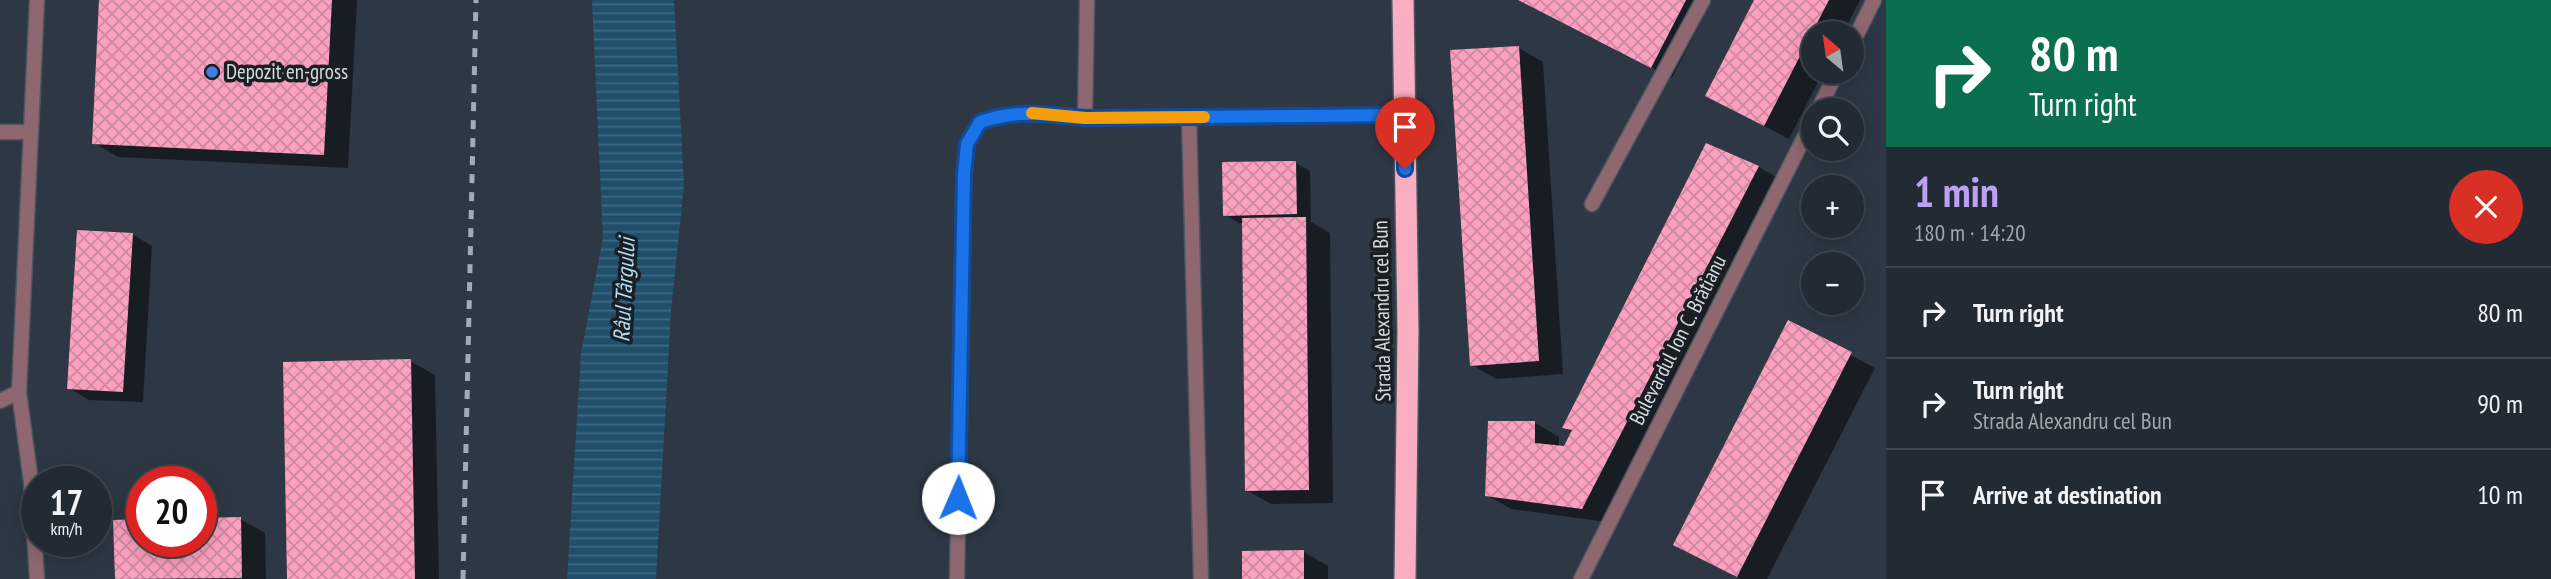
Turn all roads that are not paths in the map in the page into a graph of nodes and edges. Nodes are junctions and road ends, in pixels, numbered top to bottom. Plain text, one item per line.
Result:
1 (37, 0) edge
2 (1087, 0) edge
3 (1403, 0) edge
4 (1703, 0) edge
5 (1874, 0) edge
6 (1864, 21) edge
7 (1404, 115) junction
8 (1189, 117) junction
9 (1085, 118) junction
10 (0, 132) edge
11 (31, 132) junction
12 (1801, 144) edge
13 (1592, 204) dead end
14 (19, 392) junction
15 (0, 401) edge
16 (37, 579) edge
17 (957, 579) edge
18 (1202, 579) edge
19 (1405, 579) edge
20 (1581, 579) edge

1 - 11 street
2 - 9 street
3 - 7 highway, Strada Alexandru cel Bun
4 - 13 street
5 - 6 street
7 - 8 street
7 - 19 highway, Strada Alexandru cel Bun
8 - 9 street
8 - 18 street
9 - 17 street
10 - 11 street
11 - 14 street
12 - 20 street, Bulevardul Ion C. Brătianu
14 - 15 street
14 - 16 street

